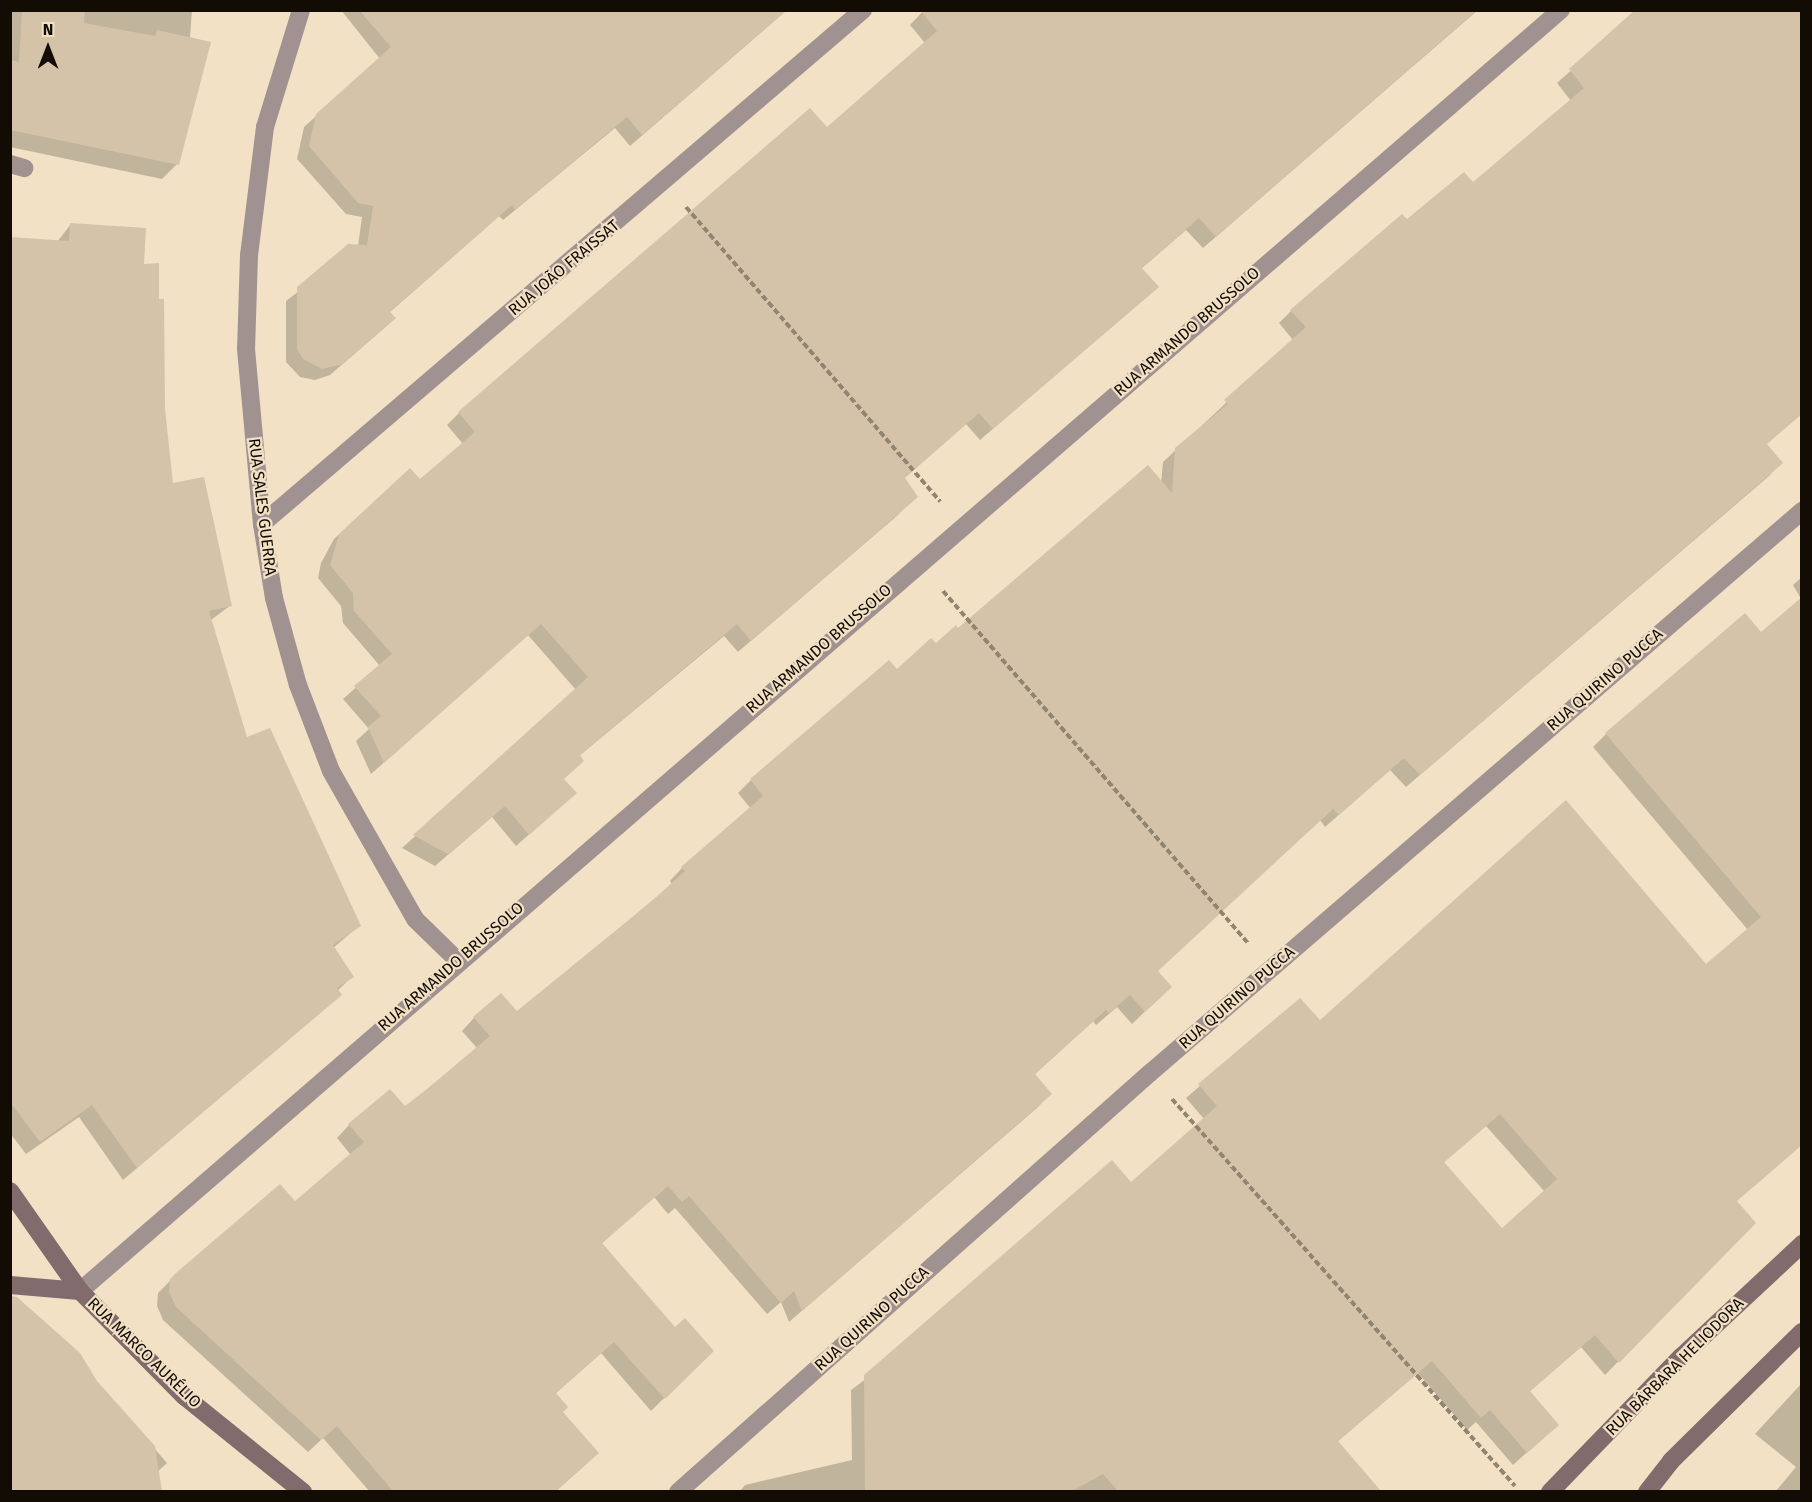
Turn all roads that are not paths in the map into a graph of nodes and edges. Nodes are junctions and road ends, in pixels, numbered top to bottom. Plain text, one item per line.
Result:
1 (301, 10) edge
2 (863, 10) edge
3 (1561, 10) edge
4 (1802, 511) edge
5 (262, 524) junction
6 (458, 961) junction
7 (10, 1191) edge
8 (1802, 1244) edge
9 (10, 1285) edge
10 (80, 1291) junction
11 (1802, 1332) edge
12 (303, 1491) edge
13 (678, 1491) edge
14 (1550, 1491) edge
15 (1647, 1491) edge

1 - 5 street, RUA SALES GUERRA
2 - 5 street, RUA JOÃO FRAISSAT
3 - 6 street, RUA ARMANDO BRUSSOLO
4 - 13 street, RUA QUIRINO PUCCA
5 - 6 street, RUA SALES GUERRA
6 - 10 street, RUA ARMANDO BRUSSOLO
7 - 10 street, RUA MARCO AURÉLIO
8 - 14 street, RUA BÁRBARA HELIODORA
9 - 10 street
10 - 12 street, RUA MARCO AURÉLIO
11 - 15 street

